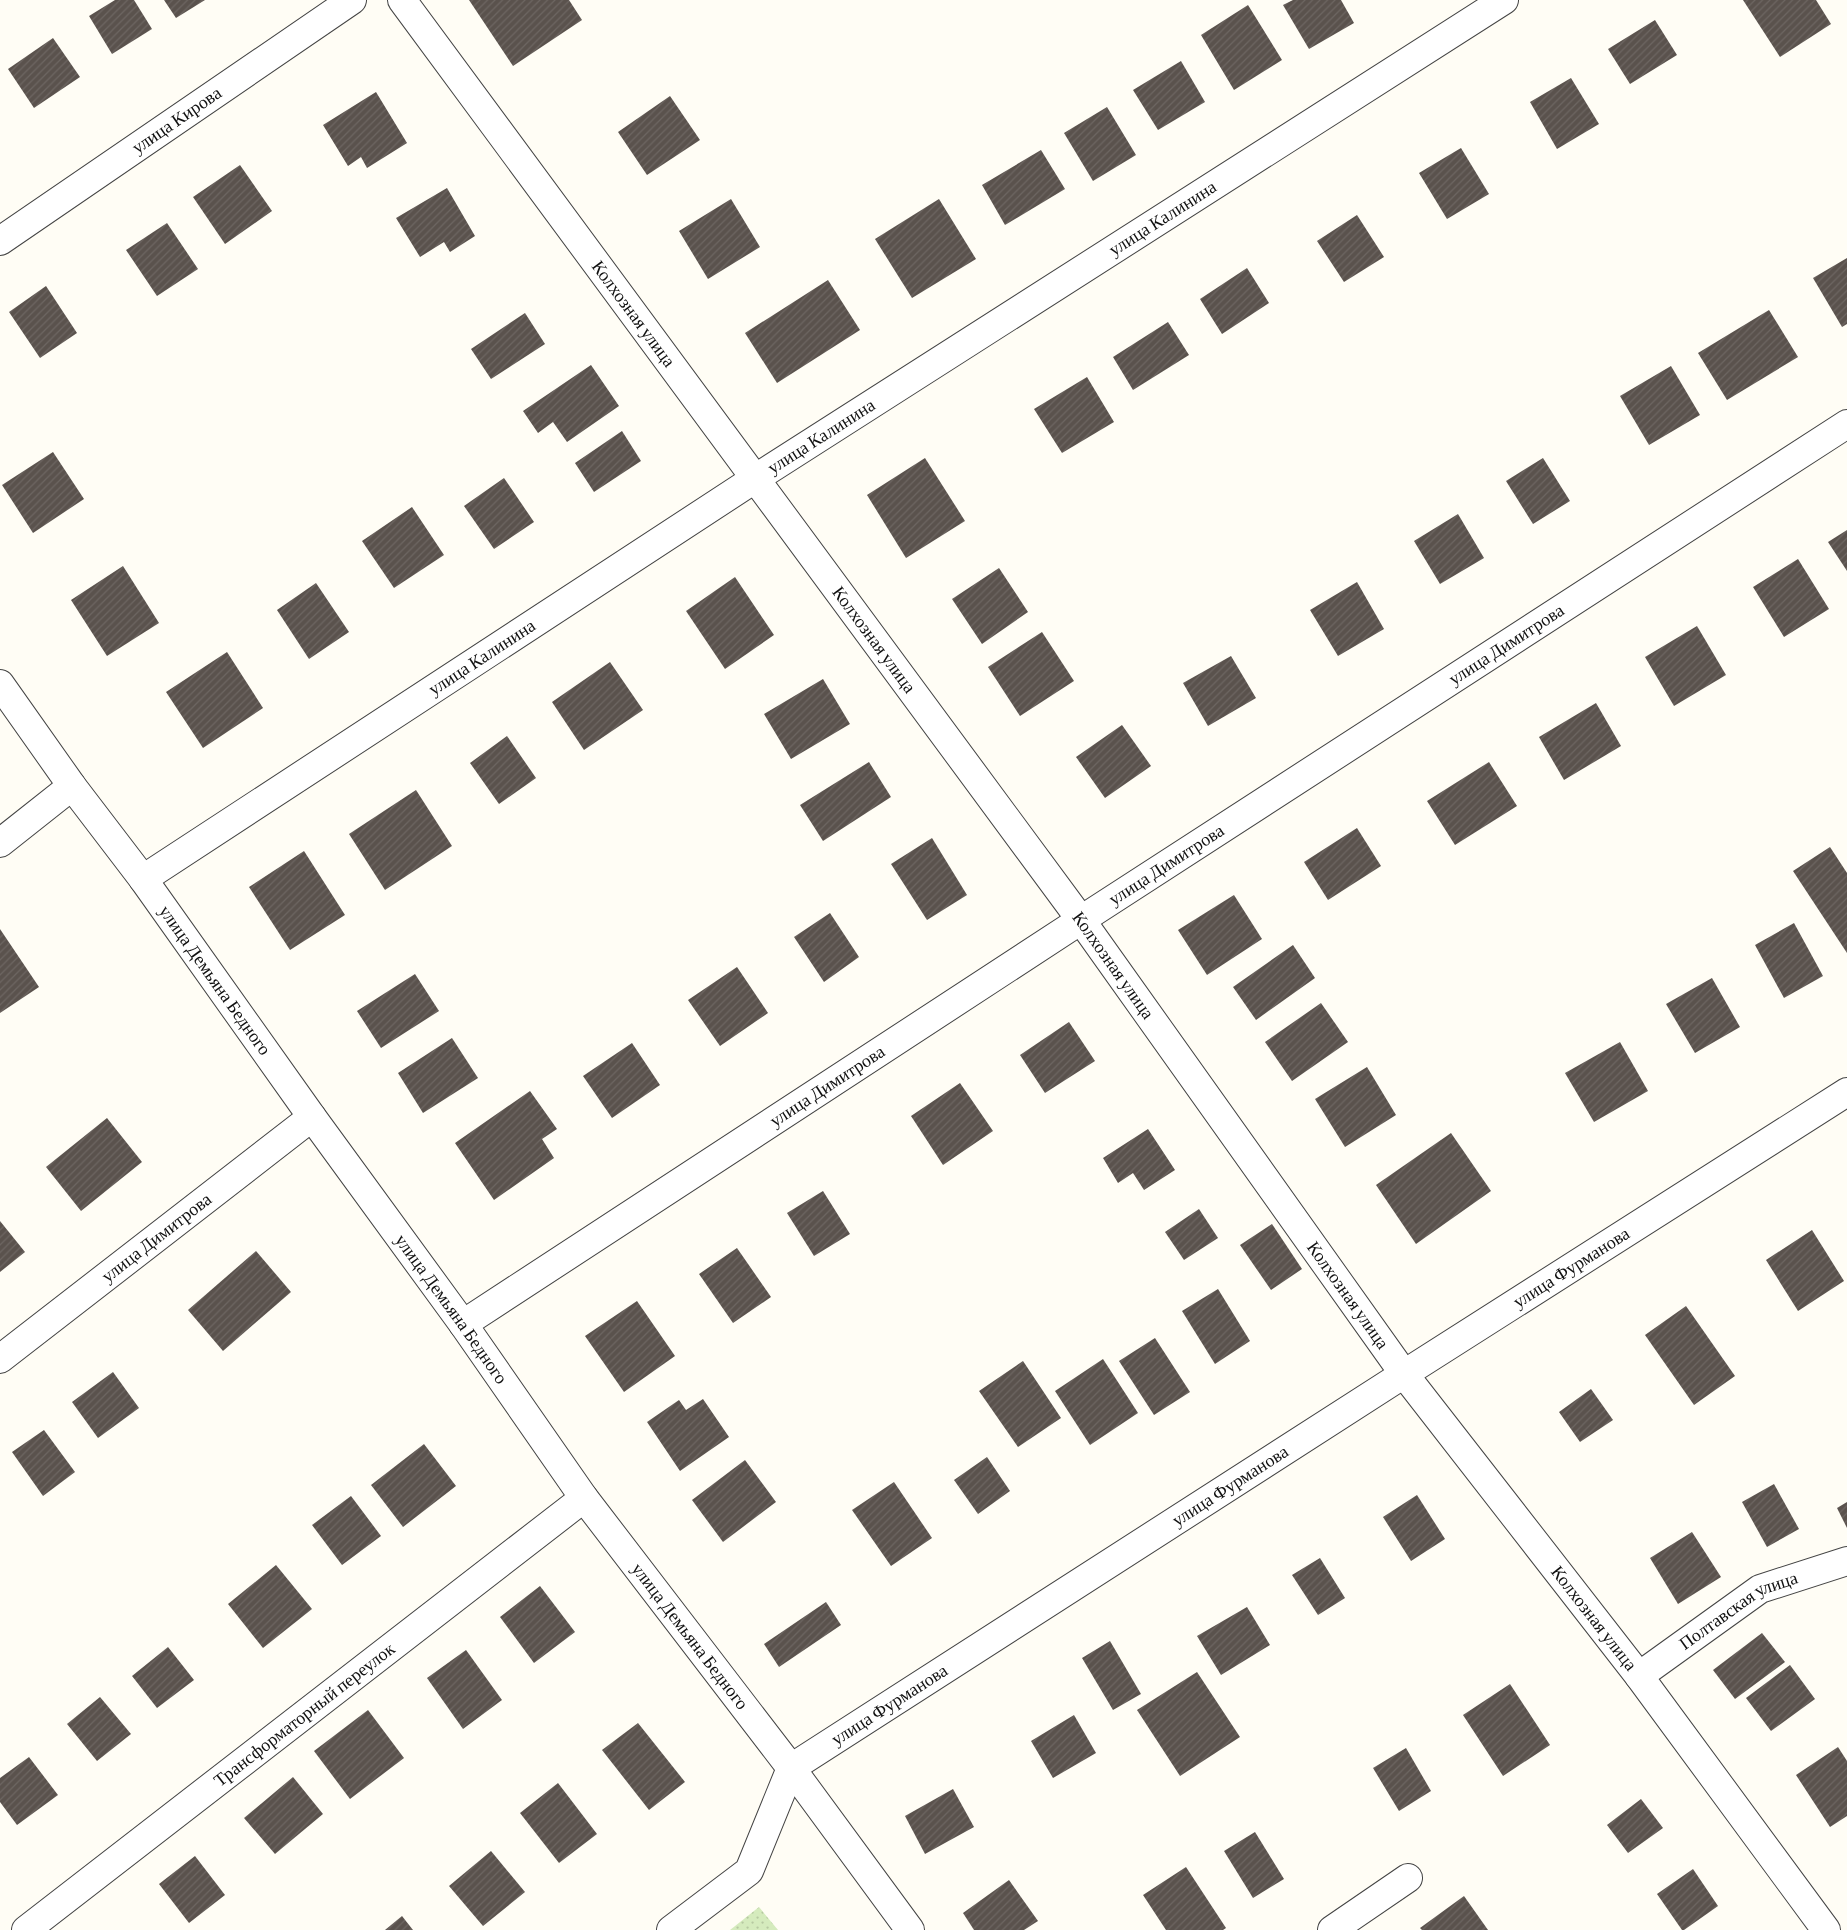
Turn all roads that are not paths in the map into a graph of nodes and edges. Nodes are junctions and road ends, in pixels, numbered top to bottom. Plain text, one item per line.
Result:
1 (352, 0) edge
2 (402, 0) edge
3 (1504, 0) edge
4 (0, 241) edge
5 (1847, 424) edge
6 (756, 478) junction
7 (0, 684) edge
8 (72, 786) junction
9 (0, 843) edge
10 (143, 879) junction
11 (1081, 920) junction
12 (1847, 1092) edge
13 (312, 1118) junction
14 (463, 1324) junction
15 (0, 1359) edge
16 (1404, 1374) junction
17 (584, 1498) junction
18 (1847, 1561) edge
19 (1639, 1676) junction
20 (791, 1768) junction
21 (1408, 1878) dead end
22 (26, 1930) edge
23 (671, 1930) edge
24 (910, 1930) edge
25 (1332, 1930) edge
26 (1826, 1930) edge

1 - 4 street, улица Кирова
2 - 6 street, Колхозная улица
3 - 6 street, улица Калинина
5 - 11 street, улица Димитрова
6 - 10 street, улица Калинина
6 - 11 street, Колхозная улица
7 - 8 street, улица Демьяна Бедного
8 - 9 street
8 - 10 street, улица Демьяна Бедного
10 - 13 street, улица Демьяна Бедного
11 - 14 street, улица Димитрова
11 - 16 street, Колхозная улица
12 - 16 street, улица Фурманова
13 - 14 street, улица Демьяна Бедного
13 - 15 street, улица Димитрова
14 - 17 street, улица Демьяна Бедного
16 - 19 street, Колхозная улица
16 - 20 street, улица Фурманова
17 - 20 street, улица Демьяна Бедного
17 - 22 street, Трансформаторный переулок
18 - 19 street, Полтавская улица
19 - 26 street, Колхозная улица
20 - 23 street
20 - 24 street, улица Демьяна Бедного
21 - 25 street

